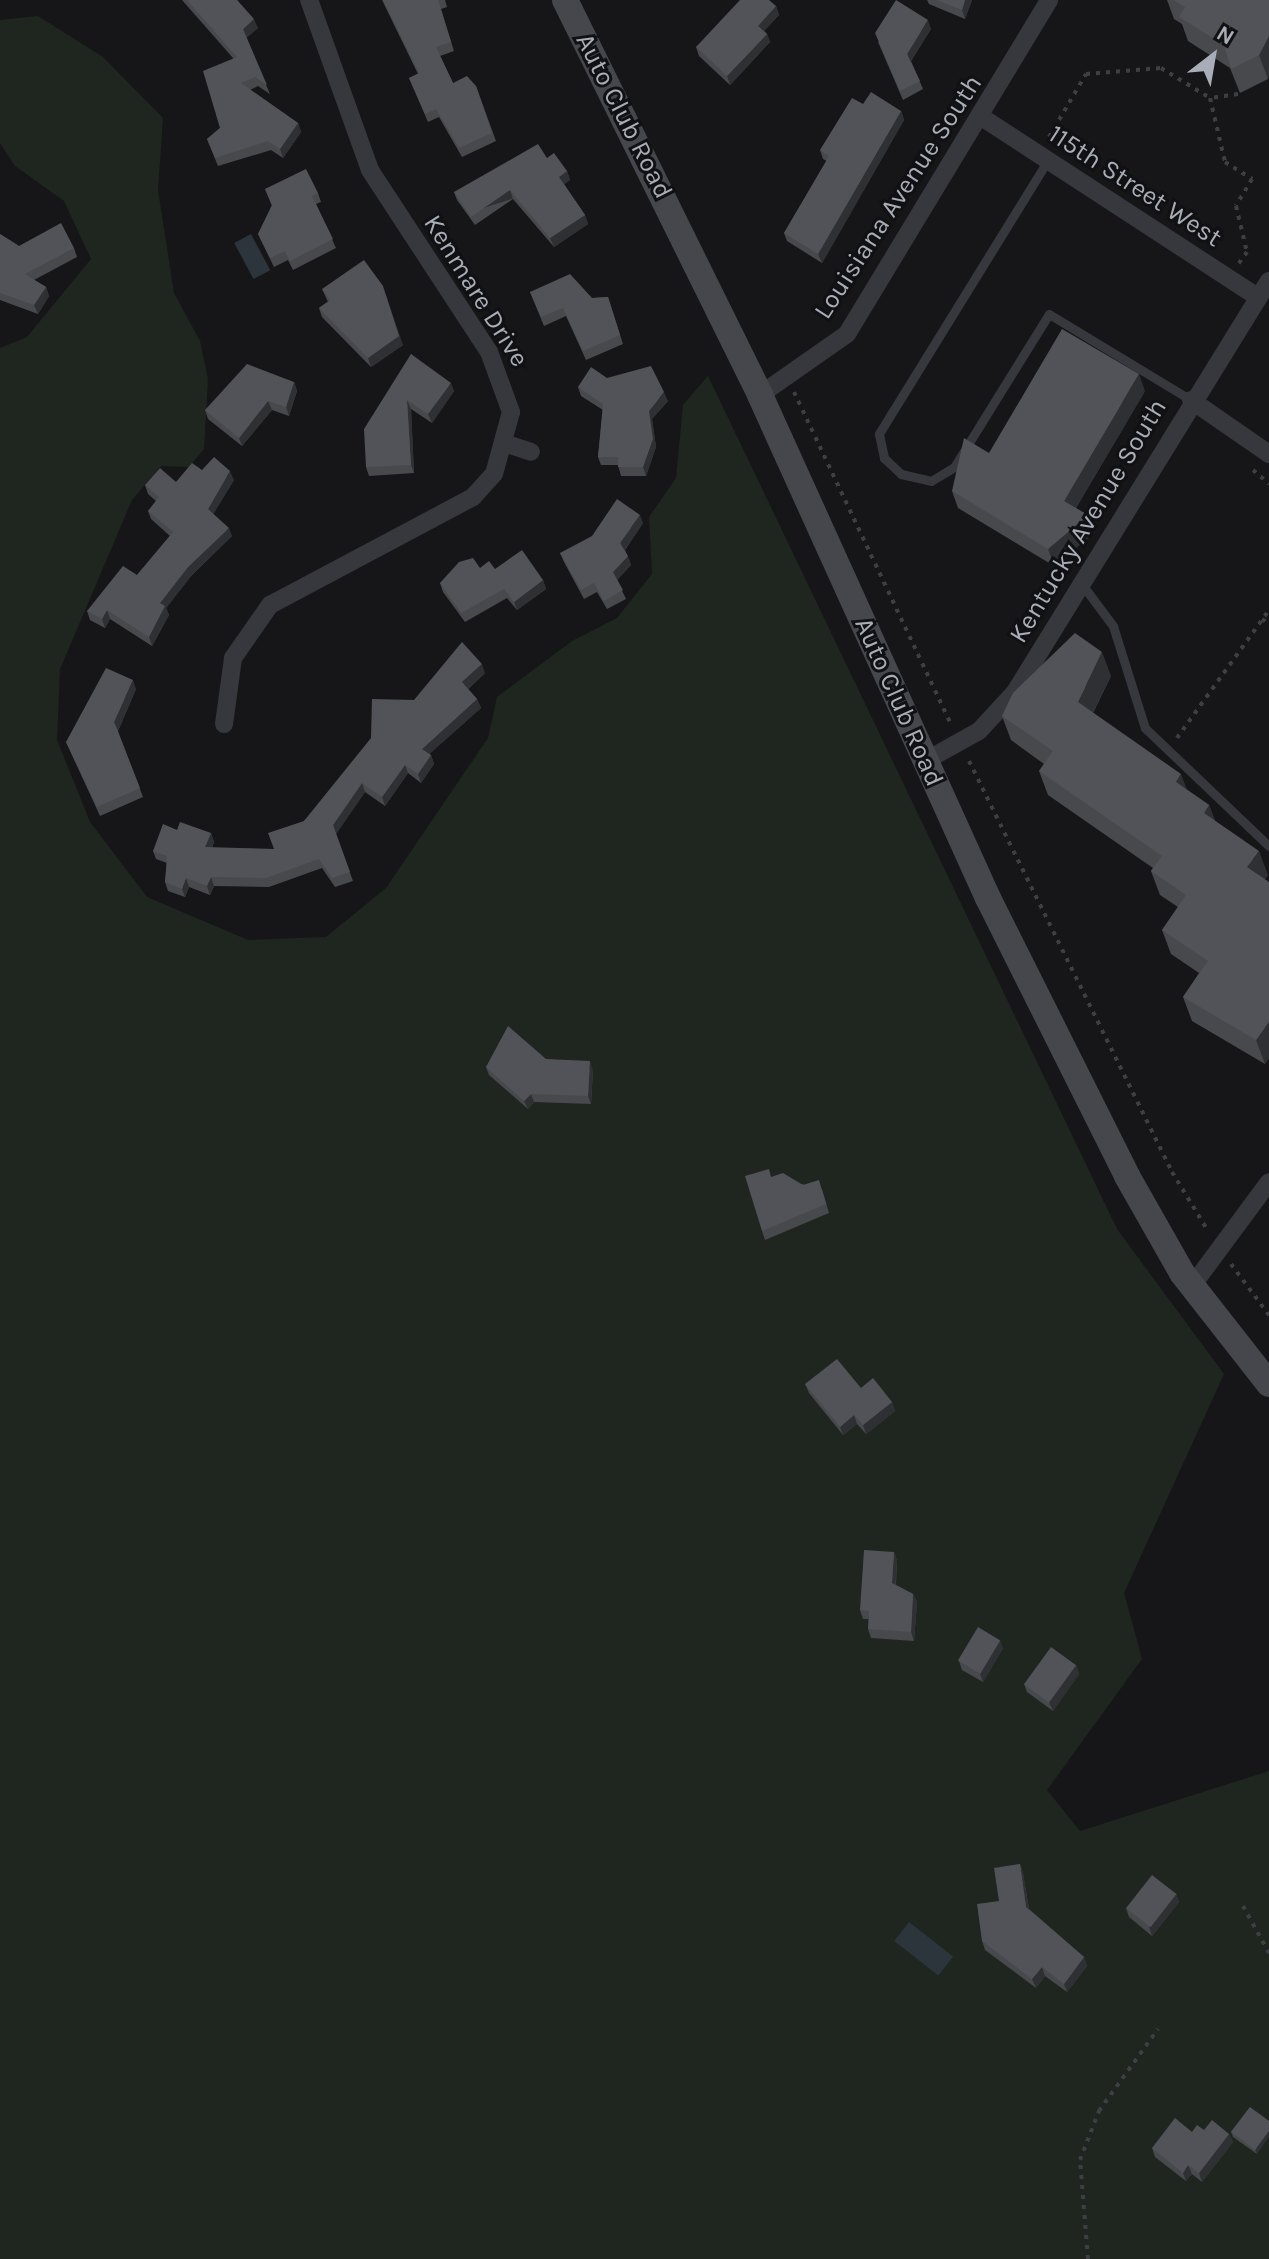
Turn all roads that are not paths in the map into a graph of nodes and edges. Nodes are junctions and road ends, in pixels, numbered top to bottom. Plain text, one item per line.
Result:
1 (309, 0) edge
2 (565, 0) edge
3 (1049, 0) edge
4 (983, 118) junction
5 (1043, 157) junction
6 (1269, 281) edge
7 (1258, 297) junction
8 (760, 395) junction
9 (1191, 400) junction
10 (507, 444) junction
11 (531, 452) dead end
12 (1269, 454) edge
13 (1081, 583) junction
14 (224, 724) dead end
15 (925, 761) junction
16 (1269, 846) edge
17 (1269, 1182) edge
18 (1192, 1286) junction
19 (1269, 1384) edge

1 - 10 street, Kenmare Drive
2 - 8 street, Auto Club Road
3 - 4 street, Louisiana Avenue South
4 - 5 street, 115th Street West
4 - 8 street, Louisiana Avenue South
5 - 7 street, 115th Street West
5 - 9 lane
6 - 7 street, Kentucky Avenue South
7 - 9 street, Kentucky Avenue South
8 - 15 street, Auto Club Road
9 - 12 street
9 - 13 street, Kentucky Avenue South
10 - 11 street
10 - 14 street
13 - 15 street, Kentucky Avenue South
13 - 16 lane
15 - 18 street, Auto Club Road
17 - 18 street
18 - 19 street, Auto Club Road

